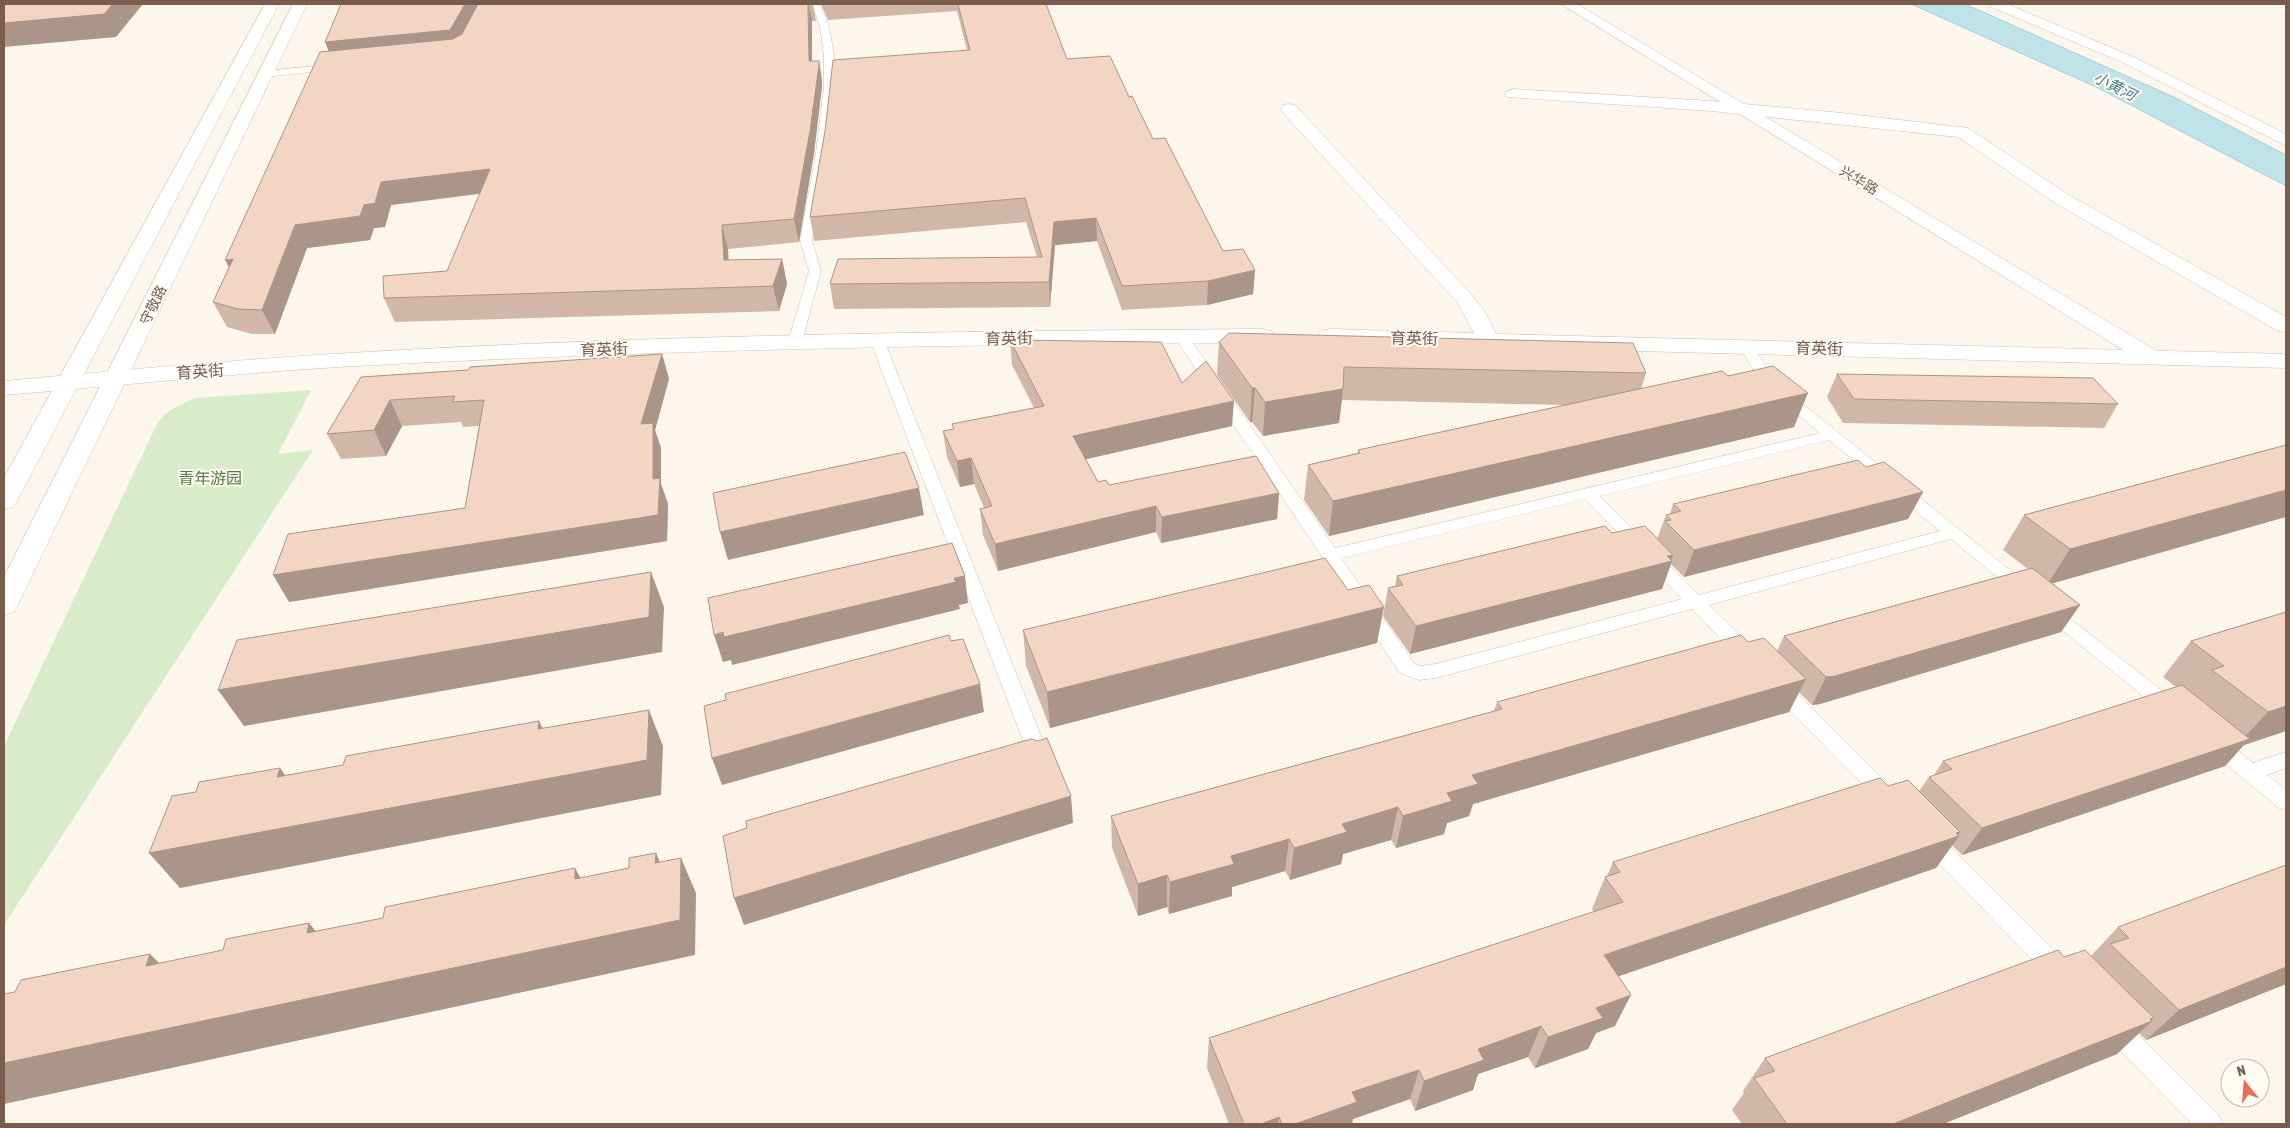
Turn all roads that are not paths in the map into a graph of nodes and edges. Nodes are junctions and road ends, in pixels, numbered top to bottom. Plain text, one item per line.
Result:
1 (272, 4) edge
2 (300, 4) edge
3 (816, 4) edge
4 (1568, 4) edge
5 (1996, 4) edge
6 (342, 66) edge
7 (266, 74) junction
8 (1513, 94) dead end
9 (1288, 109) dead end
10 (1742, 109) junction
11 (2286, 141) edge
12 (2276, 315) edge
13 (2286, 326) edge
14 (1182, 336) junction
15 (877, 340) junction
16 (1488, 340) junction
17 (795, 342) junction
18 (1746, 346) junction
19 (2149, 356) junction
20 (2261, 360) junction
21 (2286, 361) edge
22 (2286, 368) edge
23 (116, 378) junction
24 (68, 382) junction
25 (4, 388) edge
26 (1832, 435) junction
27 (1588, 493) junction
28 (4, 501) edge
29 (1954, 533) junction
30 (1330, 555) junction
31 (1696, 602) junction
32 (4, 605) edge
33 (2181, 717) edge
34 (2204, 735) edge
35 (1040, 759) edge
36 (2286, 760) edge
37 (2250, 772) junction
38 (2286, 802) edge
39 (2071, 983) edge
40 (2099, 1011) edge
41 (2210, 1124) edge

1 - 24 street
2 - 7 street, 守敬路
3 - 17 lane
4 - 10 street, 兴华路
5 - 11 street
6 - 7 lane
7 - 23 street, 守敬路
8 - 10 street
9 - 16 street
10 - 12 street
10 - 19 street, 兴华路
12 - 13 street
14 - 15 street, 育英街
14 - 16 street, 育英街
14 - 30 lane
15 - 17 street, 育英街
15 - 35 lane
16 - 18 street, 育英街
17 - 23 street, 育英街
18 - 19 street, 育英街
18 - 26 lane
19 - 20 street, 育英街
20 - 21 street, 育英街
20 - 22 street
23 - 24 street, 育英街
23 - 32 street, 守敬路
24 - 25 street, 育英街
24 - 28 street
26 - 27 lane
26 - 29 lane
27 - 30 lane
27 - 31 lane
29 - 31 lane
29 - 33 lane
30 - 31 lane
31 - 39 lane
34 - 37 lane
36 - 37 lane
37 - 38 lane
40 - 41 lane

